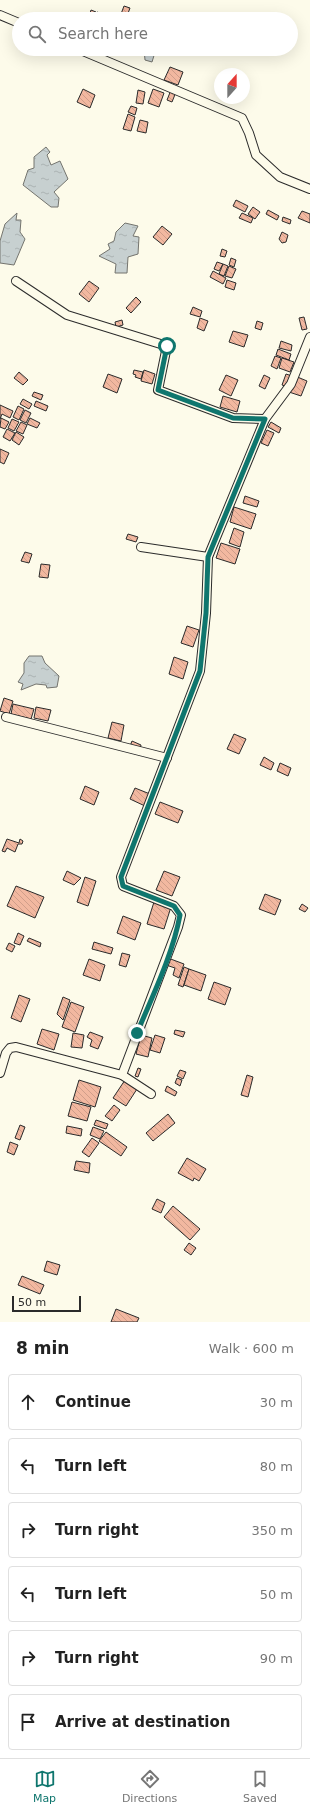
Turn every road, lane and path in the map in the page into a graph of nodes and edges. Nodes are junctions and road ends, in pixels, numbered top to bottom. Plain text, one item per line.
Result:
1 (0, 15) edge
2 (12, 20) edge
3 (95, 56) edge
4 (310, 189) edge
5 (16, 281) dead end
6 (310, 337) edge
7 (265, 419) junction
8 (141, 547) dead end
9 (208, 557) junction
10 (6, 717) dead end
11 (167, 758) junction
12 (0, 1073) edge
13 (122, 1075) junction
14 (151, 1094) dead end

1 - 2 street
3 - 4 street
5 - 7 street
6 - 7 street
7 - 9 street
8 - 9 street
9 - 11 street
10 - 11 street
11 - 13 street
12 - 13 street
13 - 14 street

